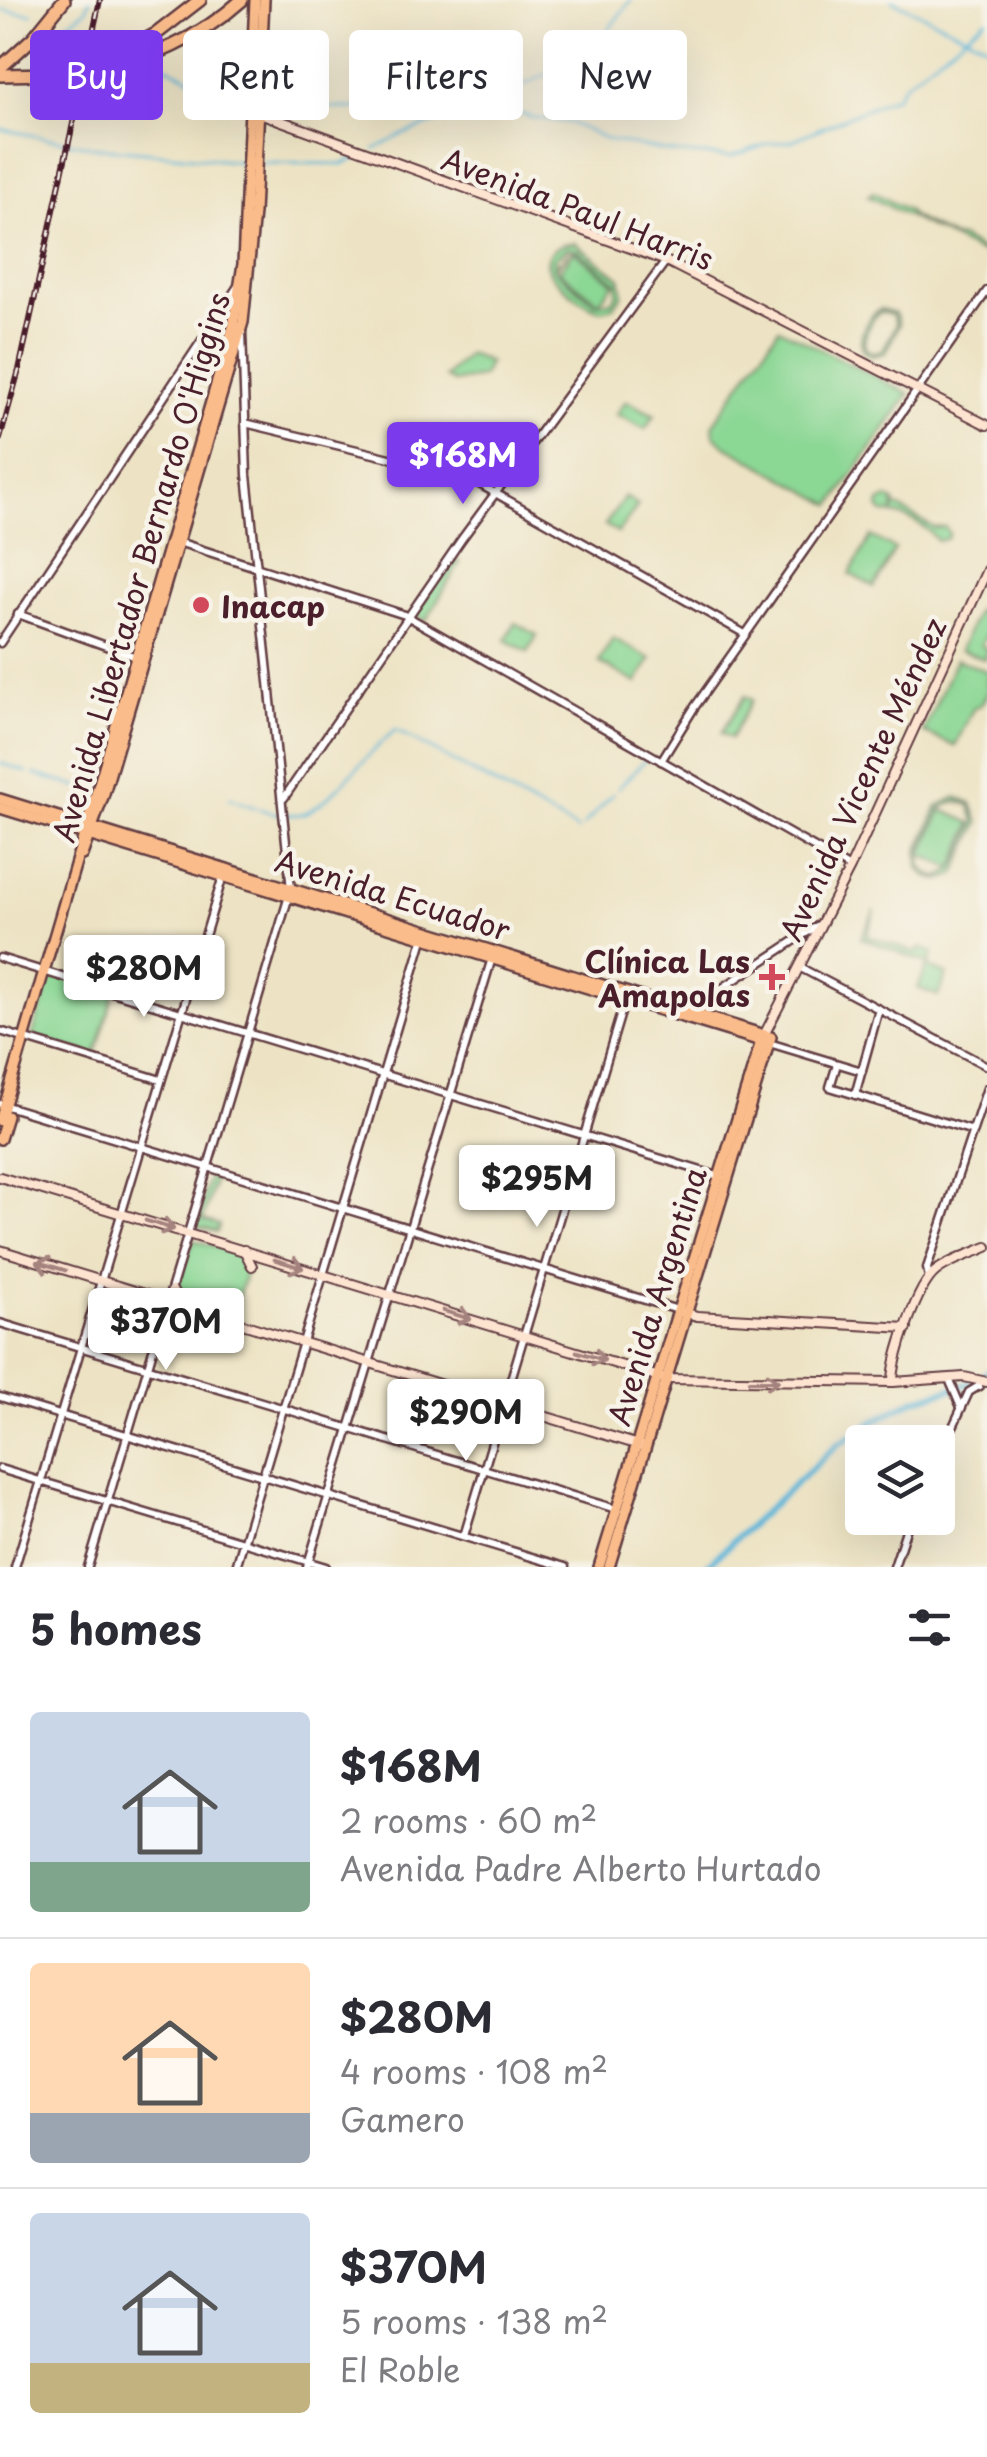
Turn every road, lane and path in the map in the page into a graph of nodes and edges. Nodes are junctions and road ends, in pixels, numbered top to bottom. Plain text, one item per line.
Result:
1 (61, 0) edge
2 (200, 0) edge
3 (242, 0) edge
4 (255, 0) edge
5 (264, 0) edge
6 (161, 30) edge
7 (255, 30) edge
8 (261, 30) edge
9 (163, 49) edge
10 (0, 70) edge
11 (30, 72) edge
12 (254, 120) edge
13 (276, 120) edge
14 (666, 261) junction
15 (244, 285) junction
16 (987, 291) edge
17 (243, 322) junction
18 (229, 357) junction
19 (244, 362) junction
20 (917, 390) junction
21 (245, 422) junction
22 (987, 426) edge
23 (203, 444) junction
24 (494, 494) junction
25 (178, 542) junction
26 (256, 566) junction
27 (987, 570) edge
28 (18, 614) junction
29 (408, 617) junction
30 (745, 634) junction
31 (0, 643) edge
32 (142, 651) junction
33 (661, 761) junction
34 (284, 798) junction
35 (0, 799) edge
36 (0, 808) edge
37 (87, 830) junction
38 (850, 868) junction
39 (227, 873) junction
40 (290, 893) junction
41 (824, 922) junction
42 (425, 934) junction
43 (489, 955) junction
44 (0, 958) edge
45 (801, 968) junction
46 (47, 972) junction
47 (627, 995) junction
48 (879, 1010) junction
49 (694, 1012) junction
50 (181, 1013) junction
51 (0, 1031) edge
52 (249, 1033) junction
53 (27, 1039) junction
54 (770, 1040) junction
55 (837, 1064) junction
56 (987, 1066) edge
57 (862, 1071) junction
58 (384, 1074) junction
59 (161, 1080) junction
60 (987, 1088) edge
61 (451, 1094) junction
62 (855, 1095) junction
63 (5, 1106) edge
64 (0, 1121) edge
65 (972, 1131) junction
66 (585, 1135) junction
67 (0, 1139) edge
68 (140, 1147) junction
69 (209, 1168) junction
70 (0, 1178) edge
71 (724, 1178) junction
72 (343, 1208) junction
73 (120, 1214) junction
74 (410, 1229) junction
75 (189, 1234) junction
76 (200, 1238) junction
77 (186, 1245) junction
78 (987, 1247) edge
79 (0, 1250) edge
80 (244, 1250) junction
81 (252, 1266) dead end
82 (544, 1270) junction
83 (323, 1274) junction
84 (930, 1278) junction
85 (100, 1280) junction
86 (172, 1290) junction
87 (390, 1295) junction
88 (169, 1301) junction
89 (179, 1304) junction
90 (682, 1312) junction
91 (0, 1323) edge
92 (907, 1328) junction
93 (524, 1335) junction
94 (302, 1342) junction
95 (80, 1348) junction
96 (370, 1362) junction
97 (148, 1368) junction
98 (952, 1381) junction
99 (892, 1382) junction
100 (660, 1384) junction
101 (984, 1384) edge
102 (0, 1397) edge
103 (504, 1402) junction
104 (282, 1408) junction
105 (962, 1408) junction
106 (60, 1415) junction
107 (954, 1425) edge
108 (350, 1428) junction
109 (128, 1435) junction
110 (641, 1447) junction
111 (0, 1469) edge
112 (484, 1469) junction
113 (263, 1476) junction
114 (40, 1481) junction
115 (329, 1495) junction
116 (108, 1502) junction
117 (621, 1511) junction
118 (904, 1535) edge
119 (464, 1536) junction
120 (243, 1542) junction
121 (308, 1564) edge
122 (14, 1567) edge
123 (88, 1567) edge
124 (236, 1567) edge
125 (326, 1567) edge
126 (565, 1567) edge
127 (600, 1567) edge
128 (609, 1567) edge
129 (894, 1567) edge

1 - 10 highway
2 - 6 highway
3 - 9 highway
4 - 7 main road, Avenida Libertador Bernardo O'Higgins
5 - 8 main road, Avenida Libertador Bernardo O'Higgins
10 - 11 highway
12 - 15 main road, Avenida Libertador Bernardo O'Higgins
13 - 14 main road, Avenida Paul Harris
14 - 20 main road, Avenida Paul Harris
14 - 24 street
15 - 17 main road, Avenida Libertador Bernardo O'Higgins
15 - 18 main road, Avenida Libertador Bernardo O'Higgins
15 - 28 street
16 - 20 street
17 - 18 main road, Avenida Libertador Bernardo O'Higgins
17 - 19 street
18 - 19 street
18 - 23 main road, Avenida Libertador Bernardo O'Higgins
19 - 21 street
20 - 22 main road, Avenida Paul Harris
20 - 30 street
21 - 24 street
21 - 26 street
23 - 25 main road, Avenida Libertador Bernardo O'Higgins
23 - 32 main road, Avenida Libertador Bernardo O'Higgins
24 - 29 street
24 - 30 street
25 - 26 street
25 - 32 main road, Avenida Libertador Bernardo O'Higgins
26 - 29 street
26 - 34 street
27 - 38 main road, Avenida Vicente Méndez
28 - 31 street
28 - 32 street
29 - 33 street
29 - 34 street
30 - 33 street
32 - 37 main road, Avenida Libertador Bernardo O'Higgins
33 - 38 street
34 - 40 street
35 - 37 main road, Avenida Ecuador
36 - 37 main road, Avenida Ecuador
37 - 39 main road, Avenida Ecuador
37 - 46 main road, Avenida Libertador Bernardo O'Higgins
38 - 41 main road, Avenida Vicente Méndez
39 - 40 main road, Avenida Ecuador
39 - 50 street
40 - 42 main road, Avenida Ecuador
40 - 52 street
41 - 45 main road, Avenida Vicente Méndez
41 - 49 street
42 - 43 main road, Avenida Ecuador
42 - 58 street
43 - 47 main road, Avenida Ecuador
43 - 61 street
44 - 46 street
45 - 48 street
45 - 54 main road, Avenida Vicente Méndez
46 - 50 street
46 - 53 main road, Avenida Libertador Bernardo O'Higgins
47 - 49 main road, Avenida Ecuador
47 - 54 main road, Avenida Ecuador
47 - 66 street
48 - 56 street
48 - 57 street
49 - 54 main road, Avenida Ecuador
50 - 52 street
50 - 59 street
51 - 53 street
52 - 58 street
52 - 69 street
53 - 59 street
53 - 63 main road, Avenida Libertador Bernardo O'Higgins
54 - 55 street
54 - 71 main road, Avenida Argentina
55 - 57 street
55 - 62 street
57 - 62 street
58 - 61 street
58 - 72 street
59 - 68 street
60 - 65 street
61 - 66 street
61 - 74 street
62 - 65 street
63 - 64 main road, Avenida Libertador Bernardo O'Higgins
63 - 67 main road, Avenida Libertador Bernardo O'Higgins
63 - 68 street
65 - 84 street
66 - 71 street
66 - 82 street
68 - 69 street
68 - 73 street
69 - 72 street
69 - 75 street
70 - 73 main road
71 - 90 main road, Avenida Argentina
72 - 74 street
72 - 83 street
73 -> 75 main road
73 - 85 street
74 - 82 street
74 - 87 street
75 - 76 main road
75 - 77 street
76 - 77 main road
76 - 80 main road
77 - 86 street
78 - 84 main road
85 -> 79 main road
80 - 81 main road
80 -> 83 main road
82 - 90 street
82 - 93 street
83 - 87 main road
83 - 94 street
84 - 92 main road
85 - 88 main road
85 - 95 street
86 - 88 street
86 - 89 main road
87 -> 93 main road
87 - 96 street
88 - 89 main road
88 - 97 street
89 - 94 main road
90 - 92 main road
90 - 100 main road, Avenida Argentina
91 - 95 street
92 - 99 main road
93 -> 100 main road
93 - 103 street
94 - 96 main road
94 - 104 street
95 - 97 street
95 - 106 street
96 - 103 main road
96 - 108 street
97 - 104 street
97 - 109 street
98 - 99 main road
98 - 101 main road
98 - 105 street
100 -> 99 main road
100 - 110 main road, Avenida Argentina
101 - 105 street
102 - 106 street
103 - 110 main road
103 - 112 street
104 - 108 street
104 - 113 street
105 - 107 street
106 - 109 street
106 - 114 street
108 - 112 street
108 - 115 street
109 - 113 street
109 - 116 street
110 - 117 main road, Avenida Argentina
111 - 114 street
112 - 117 street
112 - 119 street
113 - 115 street
113 - 120 street
114 - 116 street
114 - 122 street
115 - 119 street
115 - 121 street
116 - 120 street
116 - 123 street
117 - 127 main road, Avenida Argentina
117 - 128 main road, Avenida Argentina
118 - 129 street
119 - 126 street
120 - 121 street
120 - 124 street
121 - 125 street

